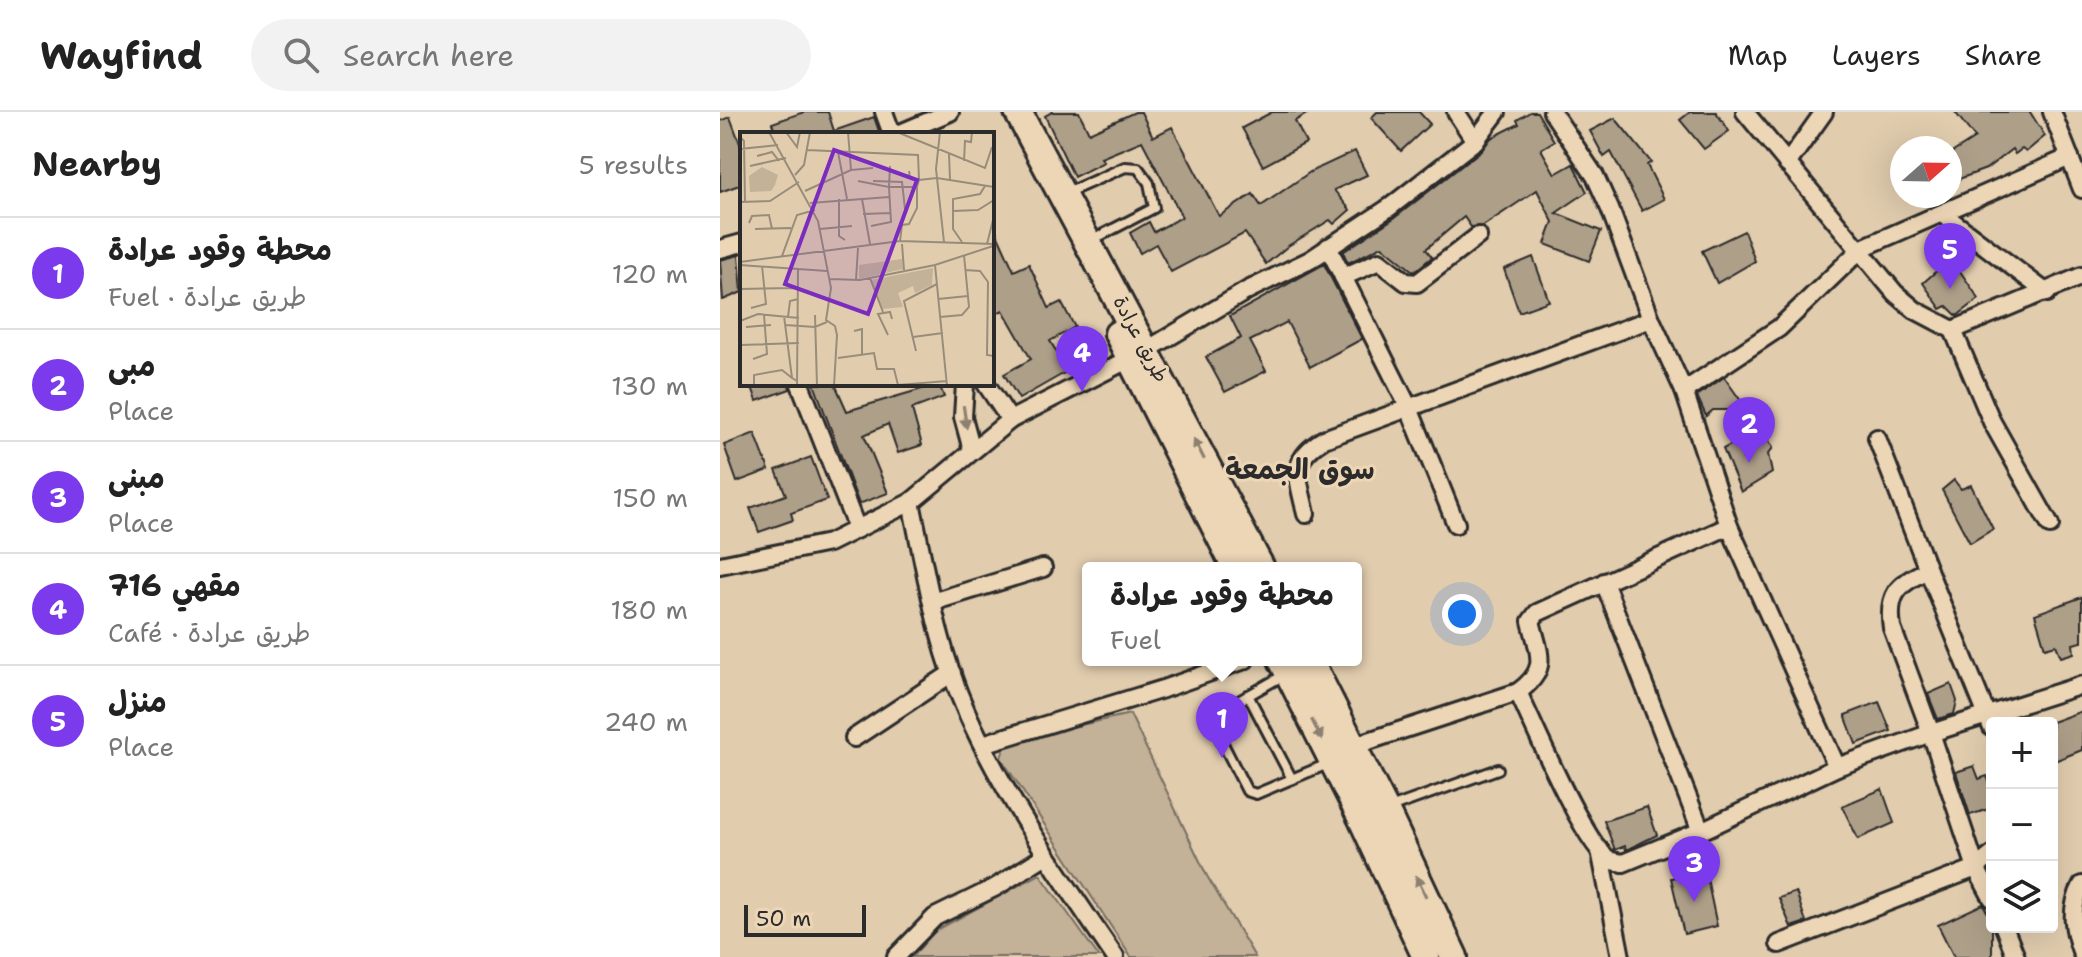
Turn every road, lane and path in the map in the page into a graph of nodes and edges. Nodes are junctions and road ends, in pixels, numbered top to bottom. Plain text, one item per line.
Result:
1 (884, 112) edge
2 (950, 112) edge
3 (1016, 112) edge
4 (1456, 112) edge
5 (1497, 112) edge
6 (1552, 112) edge
7 (1745, 112) edge
8 (1824, 112) edge
9 (2052, 112) edge
10 (894, 132) edge
11 (900, 132) edge
12 (1475, 141) junction
13 (2070, 157) junction
14 (1787, 164) junction
15 (2082, 189) edge
16 (1063, 194) junction
17 (1943, 214) junction
18 (1478, 236) dead end
19 (1089, 242) junction
20 (1328, 247) junction
21 (1862, 248) junction
22 (2082, 276) edge
23 (1343, 277) junction
24 (2047, 293) junction
25 (1651, 319) junction
26 (1953, 330) junction
27 (1139, 354) junction
28 (801, 386) edge
29 (965, 386) edge
30 (987, 386) edge
31 (1684, 391) junction
32 (1409, 408) junction
33 (1010, 420) junction
34 (1877, 438) dead end
35 (972, 450) junction
36 (911, 502) junction
37 (1306, 514) dead end
38 (1456, 524) dead end
39 (2050, 525) dead end
40 (1729, 526) junction
41 (857, 529) junction
42 (1233, 562) edge
43 (1258, 562) edge
44 (720, 565) edge
45 (1043, 568) dead end
46 (1928, 570) junction
47 (1604, 582) junction
48 (932, 602) junction
49 (1228, 666) edge
50 (1290, 666) edge
51 (1294, 666) edge
52 (952, 673) junction
53 (2082, 685) edge
54 (1518, 692) junction
55 (1248, 695) junction
56 (1988, 717) edge
57 (2000, 717) edge
58 (1986, 722) edge
59 (1931, 733) junction
60 (854, 738) dead end
61 (983, 744) junction
62 (1343, 754) junction
63 (1837, 767) junction
64 (1498, 769) dead end
65 (1292, 779) junction
66 (1385, 810) junction
67 (1701, 831) junction
68 (1600, 850) junction
69 (1046, 855) junction
70 (1986, 860) edge
71 (1976, 868) junction
72 (2082, 885) edge
73 (1986, 887) edge
74 (2006, 933) edge
75 (1779, 944) dead end
76 (2082, 954) edge
77 (896, 957) edge
78 (1115, 957) edge
79 (1426, 957) edge
80 (1454, 957) edge
81 (1621, 957) edge
82 (2016, 957) edge

1 - 10 street
2 - 11 street
3 - 16 main road, طريق عرادة
3 - 27 main road, طريق عرادة
4 - 12 street
5 - 12 street
6 - 25 street
7 - 14 street
8 - 14 street
9 - 13 street
12 - 20 street
13 - 15 street
13 - 17 street
14 - 21 street
16 - 19 main road, طريق عرادة
16 - 19 lane
17 - 21 street
17 - 24 street
18 - 23 street
19 - 27 main road, طريق عرادة
20 - 23 street
20 - 27 street
21 - 26 street
21 - 31 street
22 - 24 street
23 - 32 street
24 - 26 street
25 - 31 street
25 - 32 street
26 - 39 street
27 - 33 street
27 - 42 main road, طريق عرادة
43 -> 27 main road, طريق عرادة
28 - 41 street
29 -> 35 street
30 - 33 street
31 - 40 street
32 - 37 street
32 - 38 street
33 - 35 street
34 - 46 street
35 - 36 street
36 - 41 street
36 - 48 street
40 - 47 street
40 - 63 street
41 - 44 street
45 - 48 street
46 - 56 street
46 - 59 street
47 - 54 street
47 - 67 street
48 - 52 street
49 - 61 street
50 - 55 lane
51 - 62 main road
52 - 60 street
52 - 61 street
53 - 57 street
54 - 62 street
54 - 68 street
55 - 65 lane
55 - 65 lane
58 - 59 street
59 - 63 street
59 - 71 street
61 - 69 street
62 - 65 lane
62 - 66 main road
62 - 79 main road
63 - 67 street
64 - 66 lane
80 -> 66 main road
67 - 68 street
68 - 81 street
69 - 77 street
69 - 78 street
70 - 71 street
71 - 73 street
71 - 75 street
72 - 76 street
74 - 82 street

